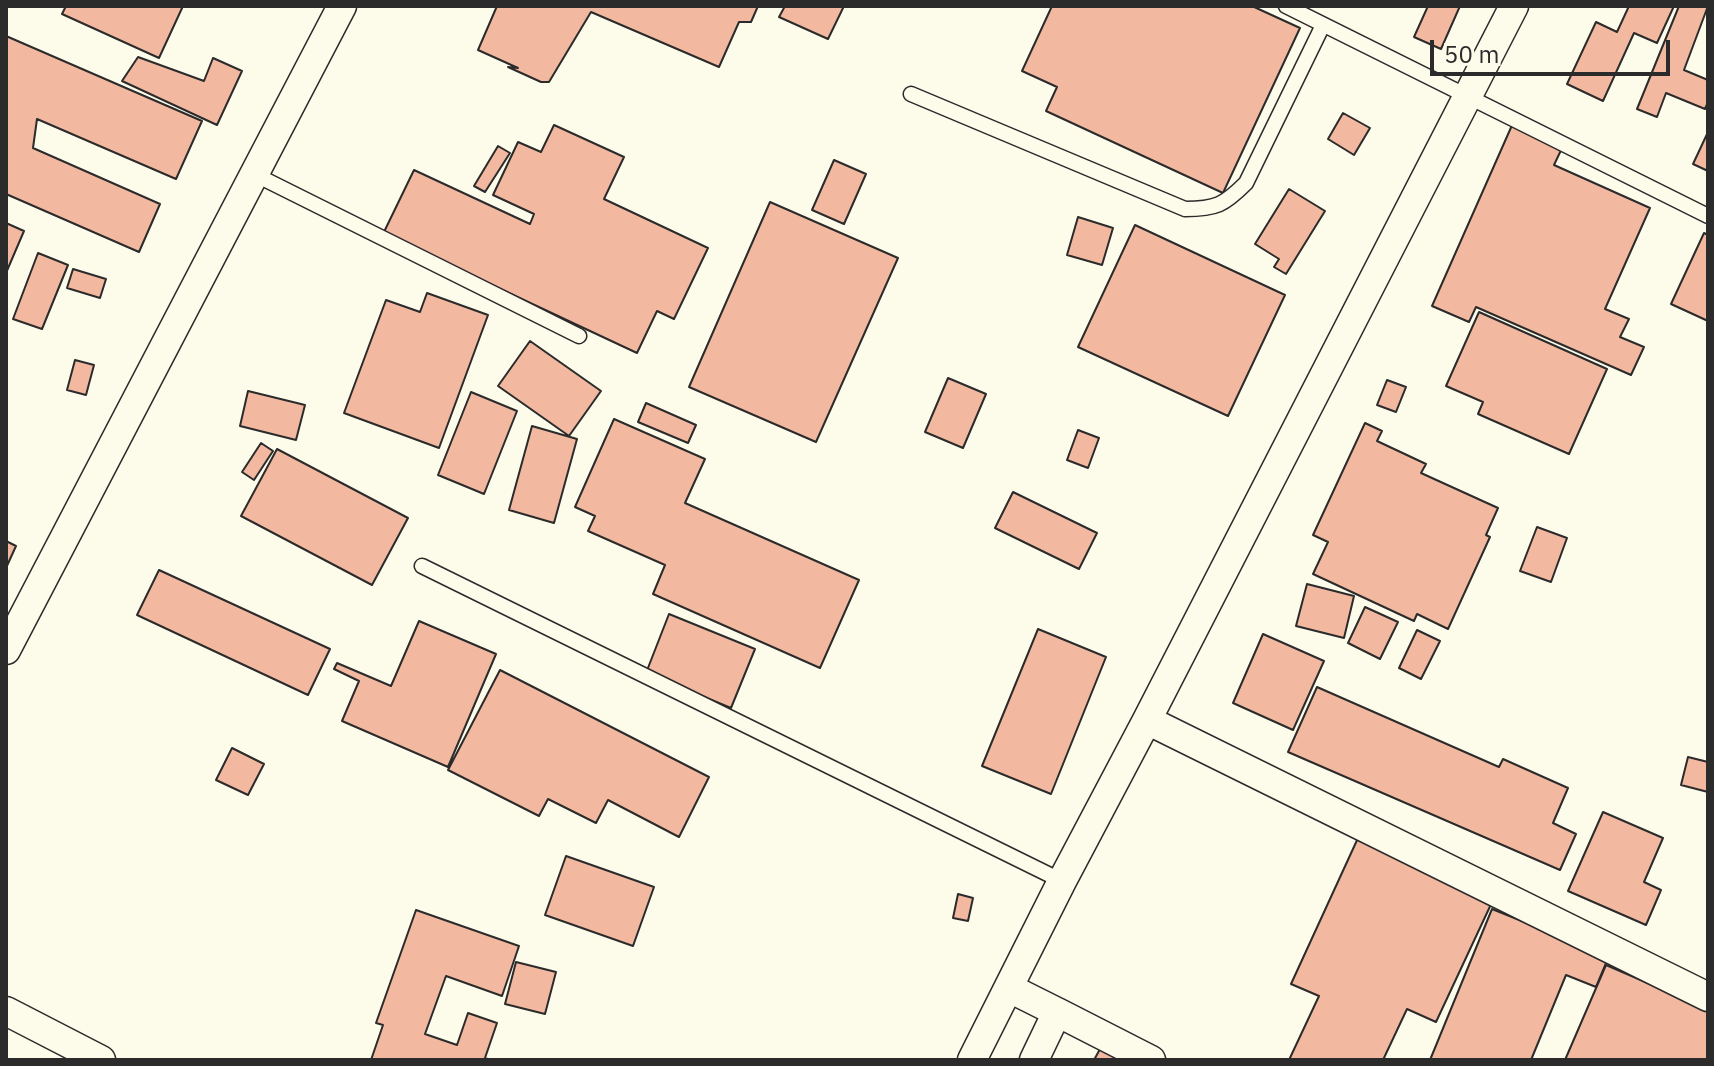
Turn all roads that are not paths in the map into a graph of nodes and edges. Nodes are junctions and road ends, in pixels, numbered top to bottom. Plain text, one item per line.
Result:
1 (342, 6) edge
2 (1286, 6) edge
3 (1514, 6) edge
4 (1323, 25) junction
5 (911, 94) dead end
6 (1466, 98) junction
7 (254, 174) junction
8 (1708, 216) edge
9 (579, 336) dead end
10 (422, 566) dead end
11 (6, 650) edge
12 (1147, 720) junction
13 (1062, 881) junction
14 (1009, 988) junction
15 (1708, 997) edge
16 (6, 1011) edge
17 (1057, 1012) junction
18 (101, 1060) edge
19 (972, 1060) edge
20 (1034, 1060) edge
21 (1151, 1060) edge

1 - 7 street
2 - 4 lane
3 - 6 street
4 - 5 lane
4 - 6 lane
6 - 8 lane
6 - 12 street
7 - 9 lane
7 - 11 street
10 - 13 lane
12 - 13 street
12 - 15 street
13 - 14 street
14 - 17 street
14 - 19 street
16 - 18 street
17 - 20 street
17 - 21 street

